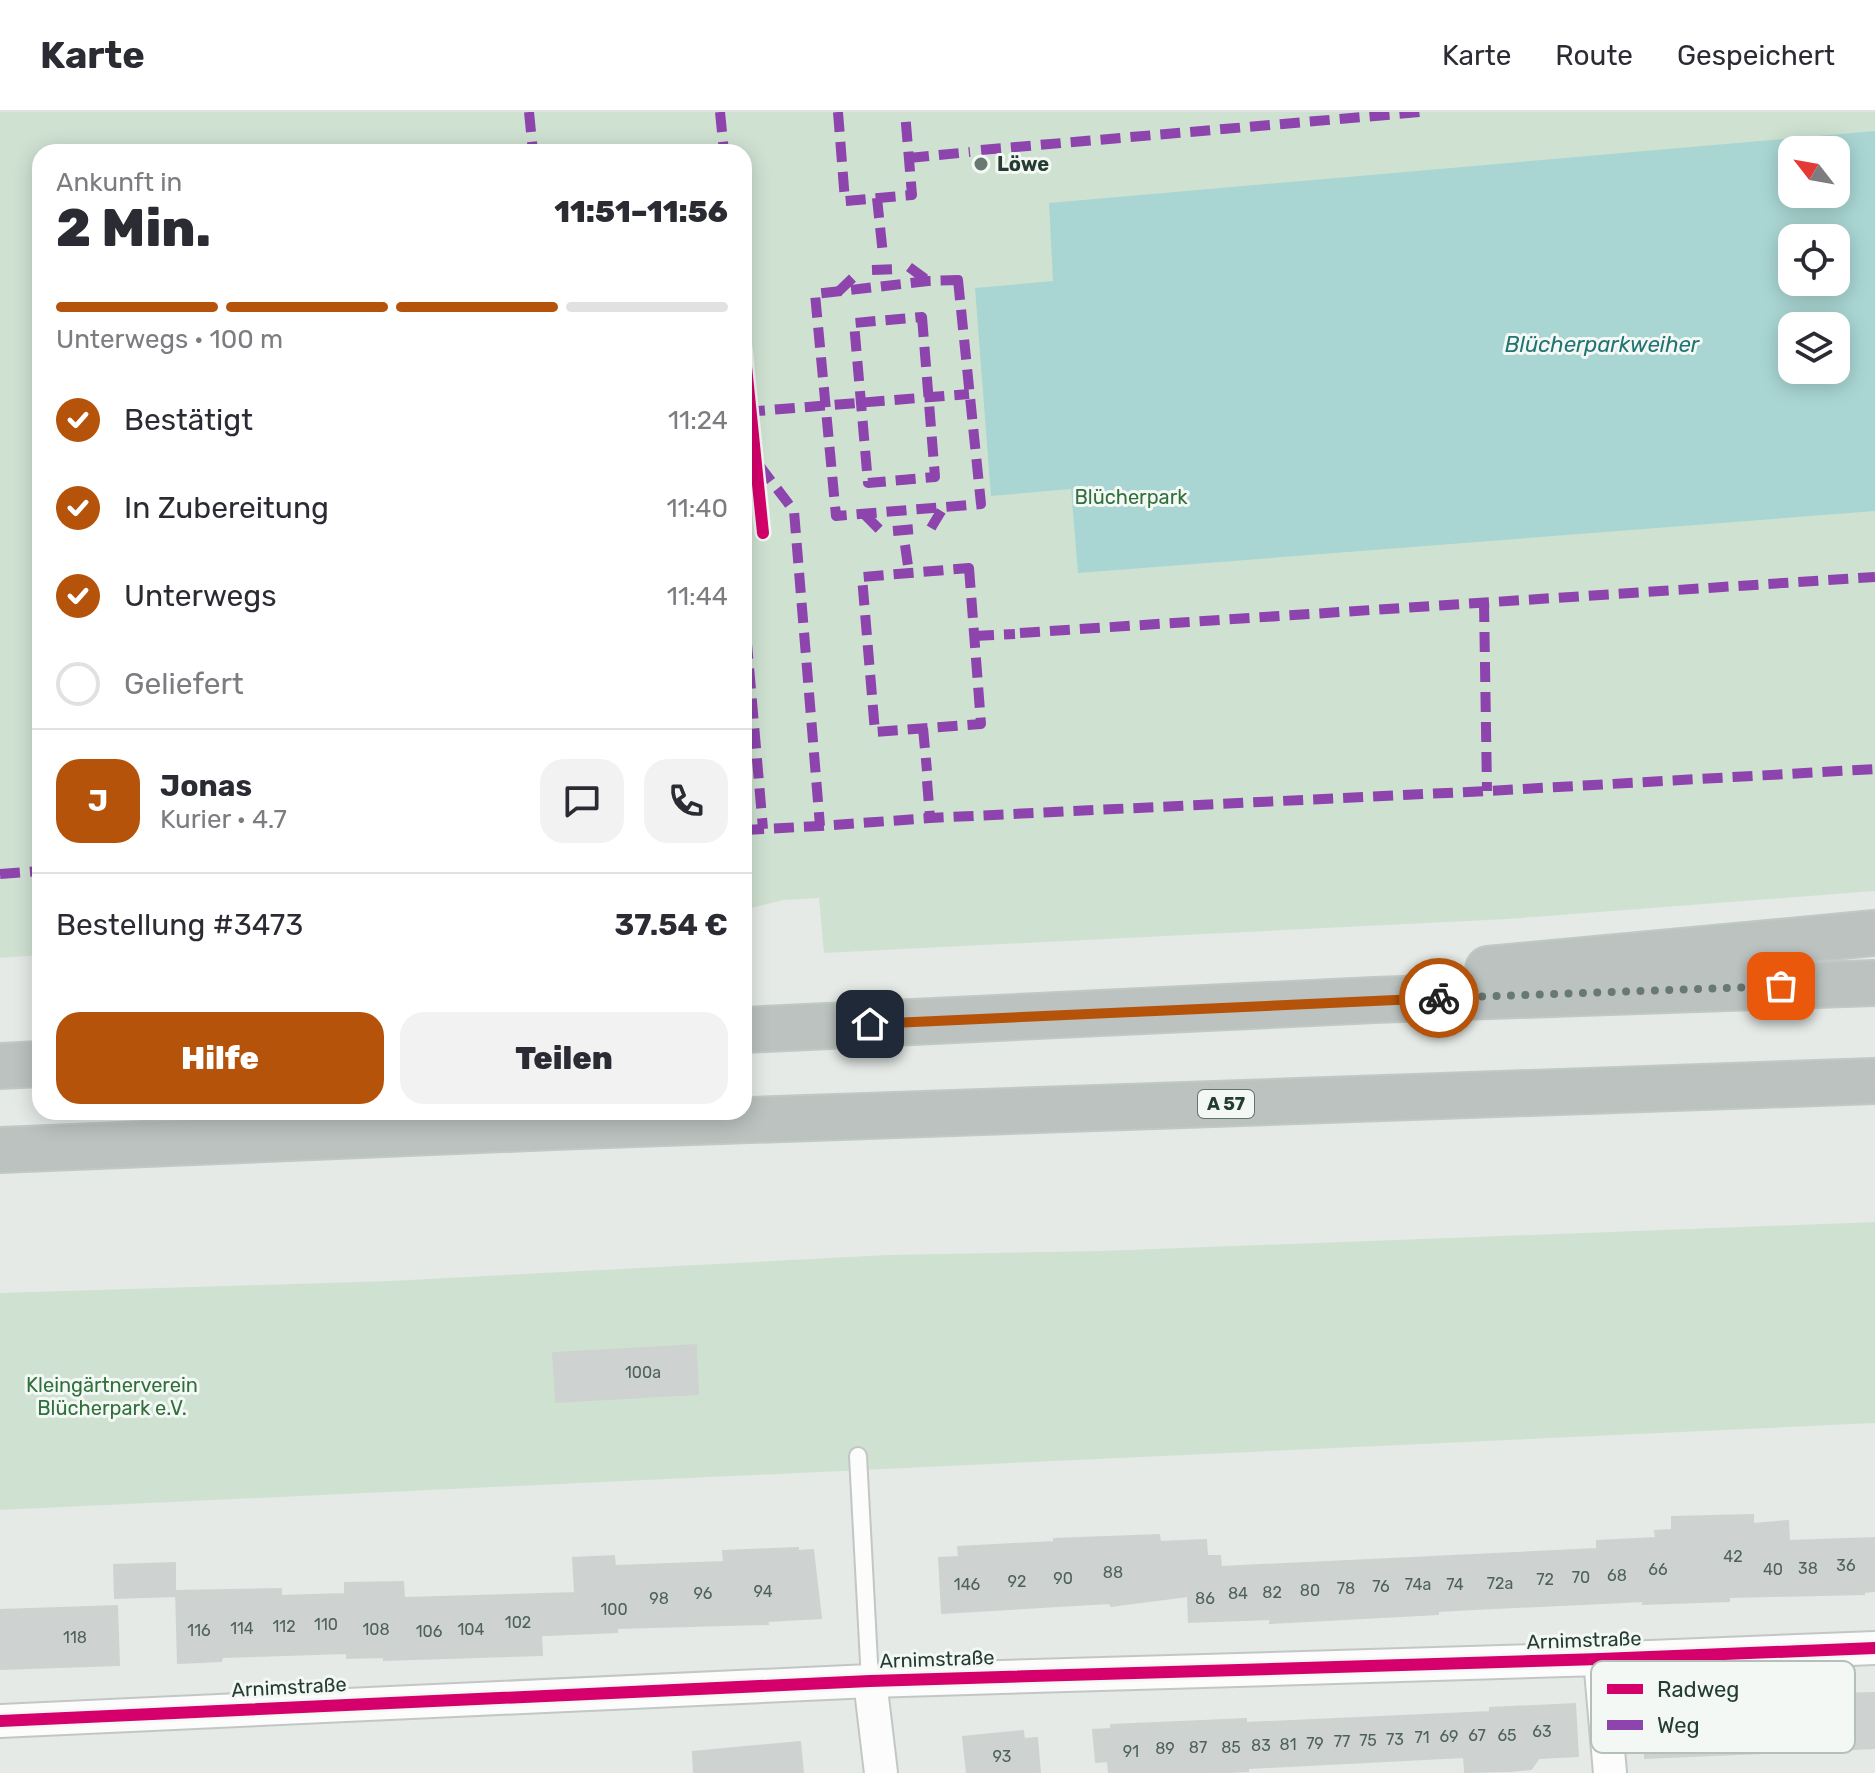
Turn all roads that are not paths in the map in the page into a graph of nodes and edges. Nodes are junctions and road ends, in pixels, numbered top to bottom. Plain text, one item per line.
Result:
1 (1875, 933) edge
2 (1875, 983) edge
3 (1374, 1000) junction
4 (752, 1030) edge
5 (32, 1064) edge
6 (0, 1066) edge
7 (1875, 1081) edge
8 (0, 1150) edge
9 (858, 1456) dead end
10 (1875, 1648) edge
11 (1600, 1659) joint
12 (870, 1681) junction
13 (0, 1721) edge
14 (1608, 1753) edge
15 (881, 1773) edge
16 (1610, 1773) edge

1 - 3 highway
2 - 3 highway
3 - 4 highway
5 - 6 highway
7 - 8 highway, A 57
9 - 12 lane
10 - 11 street, Arnimstraße
11 - 12 street, Arnimstraße
12 - 13 street, Arnimstraße
12 - 15 street
14 - 16 street

